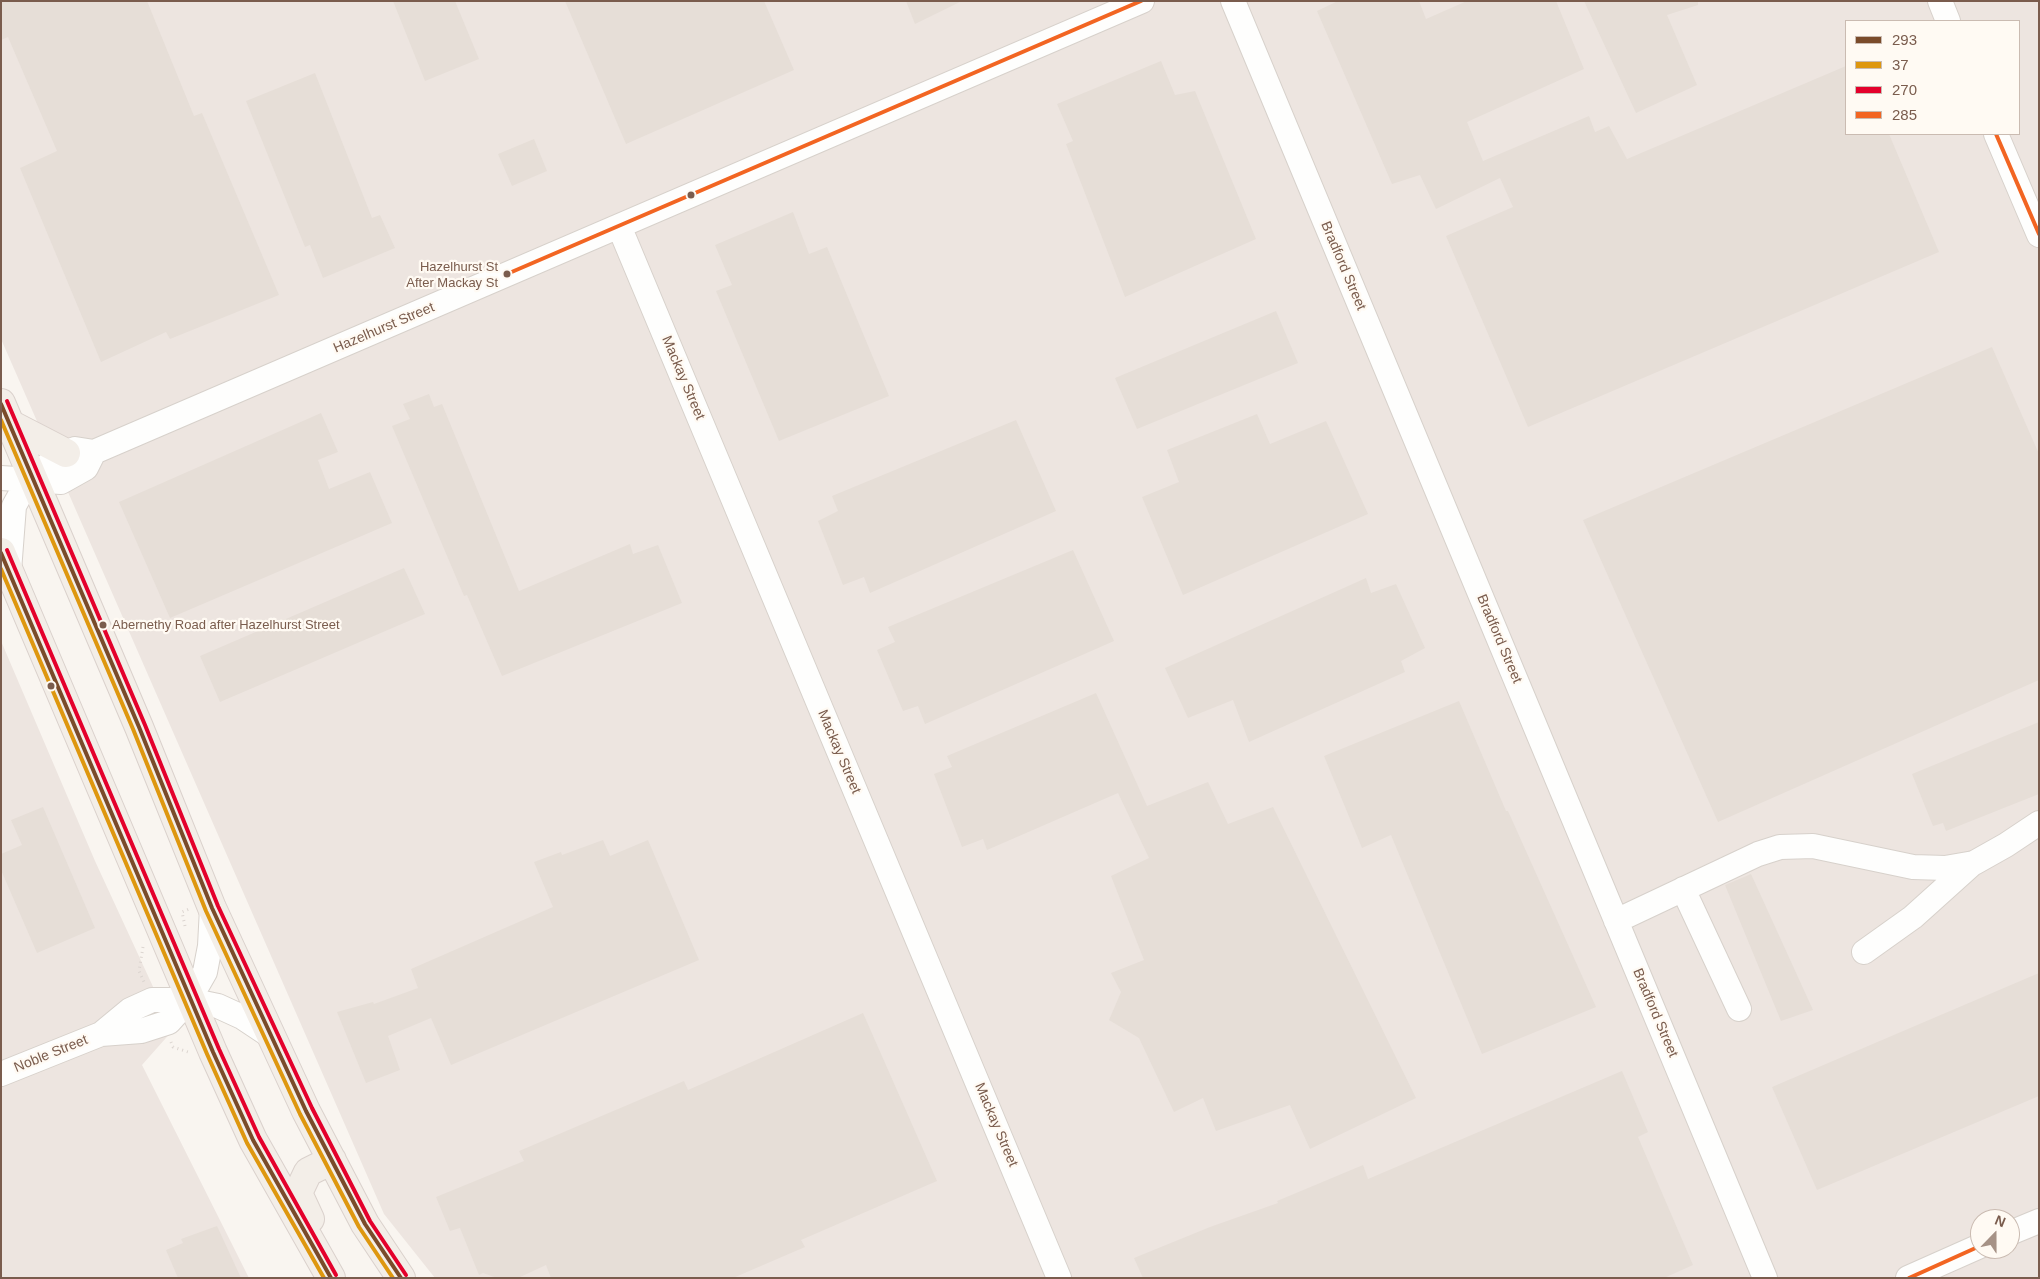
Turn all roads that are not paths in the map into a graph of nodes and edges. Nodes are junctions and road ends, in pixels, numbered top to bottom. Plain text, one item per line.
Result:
1 (1142, 1) edge
2 (1233, 1) edge
3 (1940, 1) edge
4 (1948, 20) edge
5 (1996, 135) edge
6 (619, 226) junction
7 (2039, 235) edge
8 (6, 413) edge
9 (94, 452) junction
10 (66, 453) junction
11 (1, 478) edge
12 (34, 480) junction
13 (5, 562) edge
14 (2039, 823) edge
15 (1974, 863) junction
16 (1683, 889) junction
17 (211, 904) junction
18 (1616, 921) junction
19 (1864, 952) dead end
20 (189, 1000) junction
21 (1739, 1009) dead end
22 (272, 1037) junction
23 (1, 1074) edge
24 (332, 1160) junction
25 (2039, 1220) edge
26 (2020, 1229) edge
27 (316, 1252) junction
28 (1970, 1252) edge
29 (1937, 1272) edge
30 (331, 1278) edge
31 (401, 1278) edge
32 (1059, 1278) edge
33 (1765, 1278) edge
34 (1908, 1278) edge

1 - 6 street, Hazelhurst Street
2 - 18 street, Bradford Street
3 - 4 street
5 - 7 street
6 - 9 street, Hazelhurst Street
6 - 32 street, Mackay Street
8 - 10 main road
8 - 12 main road
9 - 10 street, Hazelhurst Street
9 - 12 street
10 - 12 street
11 - 12 street
12 - 13 street
12 - 17 main road
13 - 20 main road
14 - 15 street
15 - 16 street
15 - 19 street
16 - 18 street
16 - 21 street
17 - 20 street, Noble Street
17 - 22 main road
18 - 33 street, Bradford Street
20 - 22 street
20 - 23 street, Noble Street
20 - 27 main road
22 - 24 main road
24 - 27 main road
24 - 31 main road
25 - 26 street
27 - 30 main road
28 - 29 street
29 - 34 street

